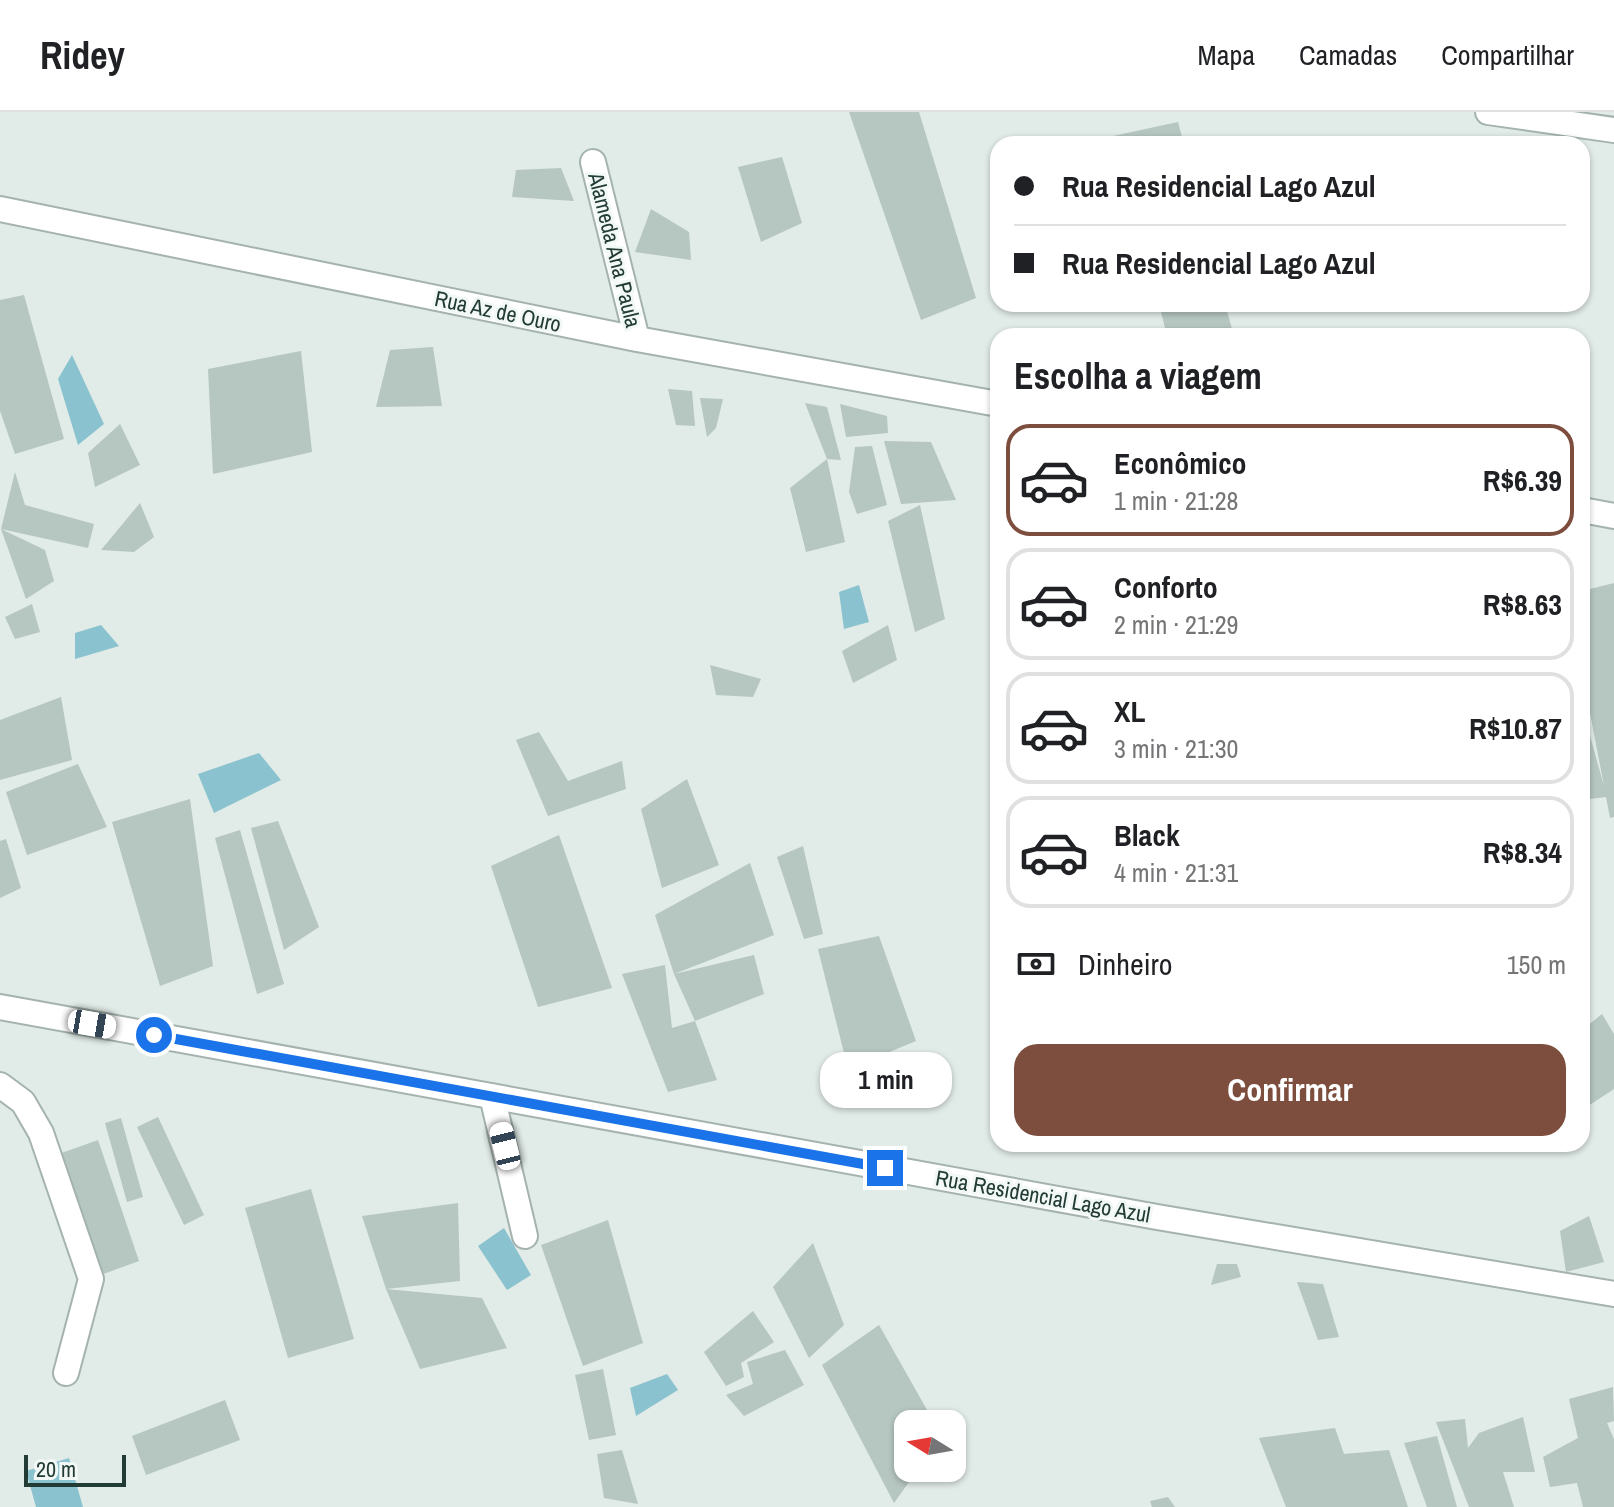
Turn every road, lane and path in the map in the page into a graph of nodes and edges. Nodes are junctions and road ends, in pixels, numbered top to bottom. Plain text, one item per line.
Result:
1 (1488, 112) edge
2 (1614, 130) edge
3 (593, 162) dead end
4 (0, 209) edge
5 (637, 339) junction
6 (990, 403) edge
7 (1590, 512) edge
8 (1614, 516) edge
9 (0, 1007) edge
10 (0, 1085) edge
11 (492, 1096) junction
12 (525, 1236) dead end
13 (1614, 1294) edge
14 (66, 1373) dead end

1 - 2 street
3 - 5 street, Alameda Ana Paula
4 - 5 street, Rua Az de Ouro
5 - 6 street, Rua Az de Ouro
7 - 8 street
9 - 11 street, Rua Residencial Lago Azul
10 - 14 street
11 - 12 street
11 - 13 street, Rua Residencial Lago Azul

